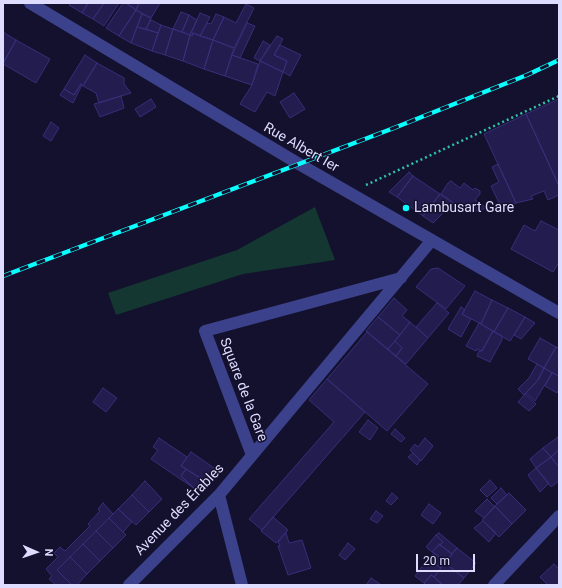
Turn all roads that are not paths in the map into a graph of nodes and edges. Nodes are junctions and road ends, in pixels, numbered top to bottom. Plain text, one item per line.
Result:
1 (30, 3) edge
2 (432, 240) junction
3 (401, 278) junction
4 (559, 313) edge
5 (252, 455) junction
6 (219, 495) junction
7 (559, 516) edge
8 (129, 585) edge
9 (242, 585) edge
10 (494, 585) edge

1 - 2 street, Rue Albert Ier
2 - 3 street, Square de la Gare
2 - 4 street, Rue Albert Ier
3 - 5 street, Square de la Gare
3 - 5 street, Square de la Gare
5 - 6 street, Avenue des Érables
6 - 8 street, Avenue des Érables
6 - 9 street
7 - 10 street

